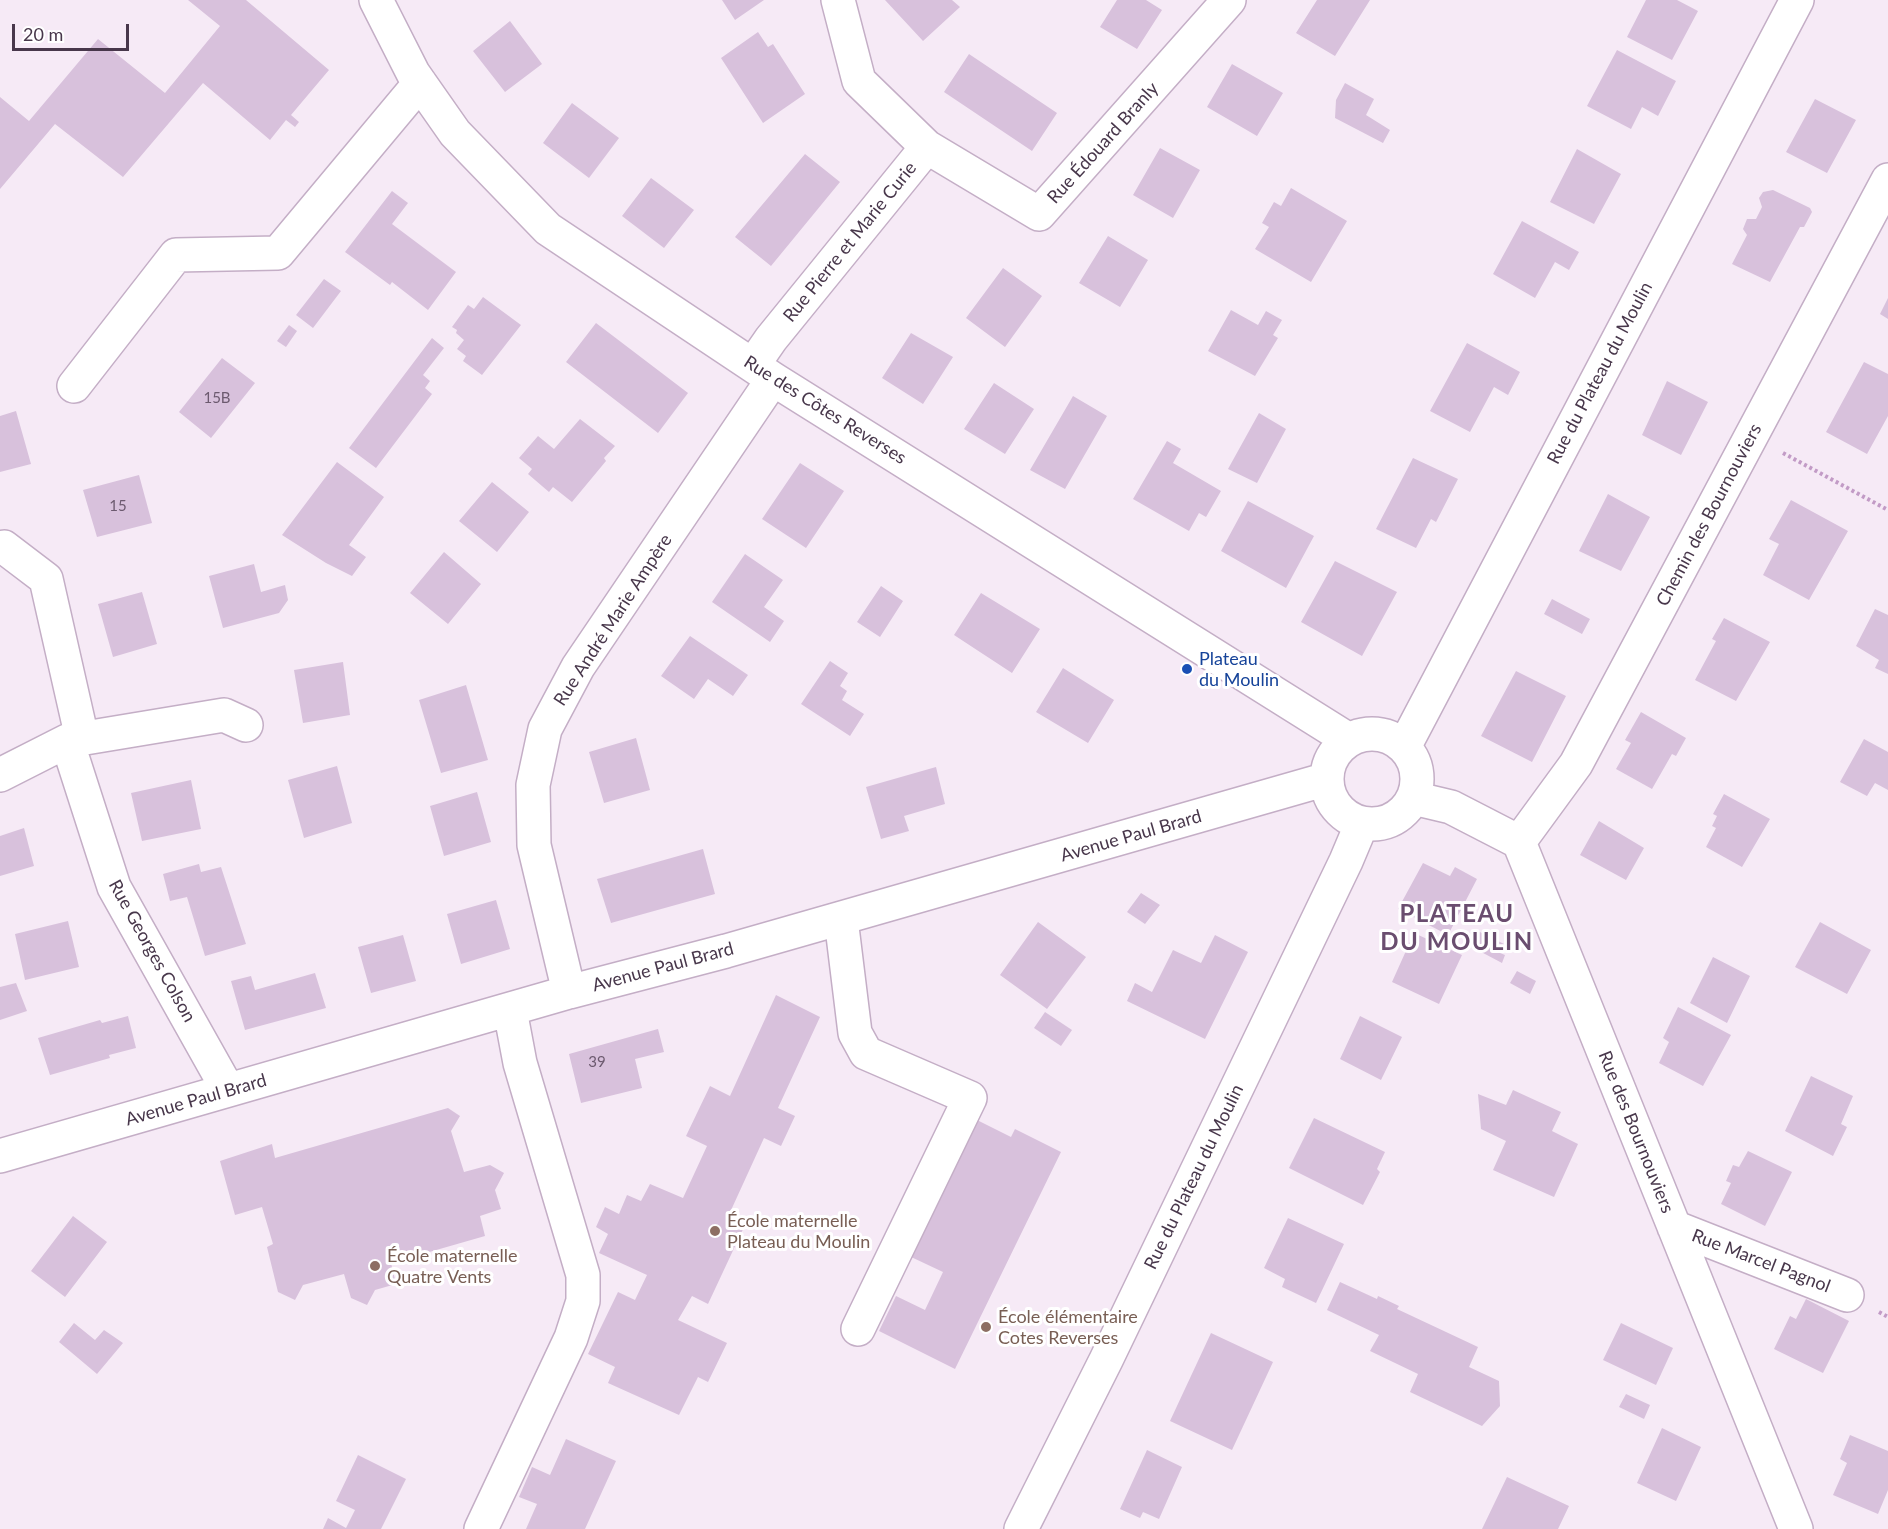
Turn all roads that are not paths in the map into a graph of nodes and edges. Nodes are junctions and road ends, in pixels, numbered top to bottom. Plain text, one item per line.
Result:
1 (376, 0) edge
2 (838, 0) edge
3 (1229, 0) edge
4 (1797, 0) edge
5 (420, 83) junction
6 (927, 147) junction
7 (1888, 180) edge
8 (763, 372) junction
9 (74, 386) dead end
10 (0, 548) edge
11 (246, 725) dead end
12 (74, 740) junction
13 (1349, 740) junction
14 (1404, 747) junction
15 (0, 775) edge
16 (1327, 779) junction
17 (1413, 798) junction
18 (1362, 823) junction
19 (1519, 842) junction
20 (841, 919) junction
21 (569, 992) junction
22 (510, 1010) junction
23 (228, 1090) junction
24 (0, 1156) edge
25 (1674, 1227) junction
26 (1847, 1295) dead end
27 (858, 1329) dead end
28 (482, 1529) edge
29 (1021, 1529) edge
30 (1796, 1529) edge

1 - 5 street, Rue des Côtes Reverses
2 - 6 street, Rue Pierre et Marie Curie
3 - 6 street, Rue Édouard Branly
4 - 14 street, Rue du Plateau du Moulin
5 - 8 street, Rue des Côtes Reverses
5 - 9 street
6 - 8 street, Rue Pierre et Marie Curie
7 - 19 street, Chemin des Bournouviers
8 - 13 street, Rue des Côtes Reverses
8 - 21 street, Rue André Marie Ampère
10 - 12 street, Rue Georges Colson
11 - 12 street
12 - 15 street
12 - 23 street, Rue Georges Colson
13 - 14 street
13 - 16 street
14 - 17 street
16 - 18 street
16 - 20 street, Avenue Paul Brard
17 - 18 street
17 - 19 street
18 - 29 street, Rue du Plateau du Moulin
19 - 25 street, Rue des Bournouviers
20 - 21 street, Avenue Paul Brard
20 - 27 street
21 - 22 street, Avenue Paul Brard
22 - 23 street, Avenue Paul Brard
22 - 28 street
23 - 24 street, Avenue Paul Brard
25 - 26 street, Rue Marcel Pagnol
25 - 30 street, Rue des Bournouviers

